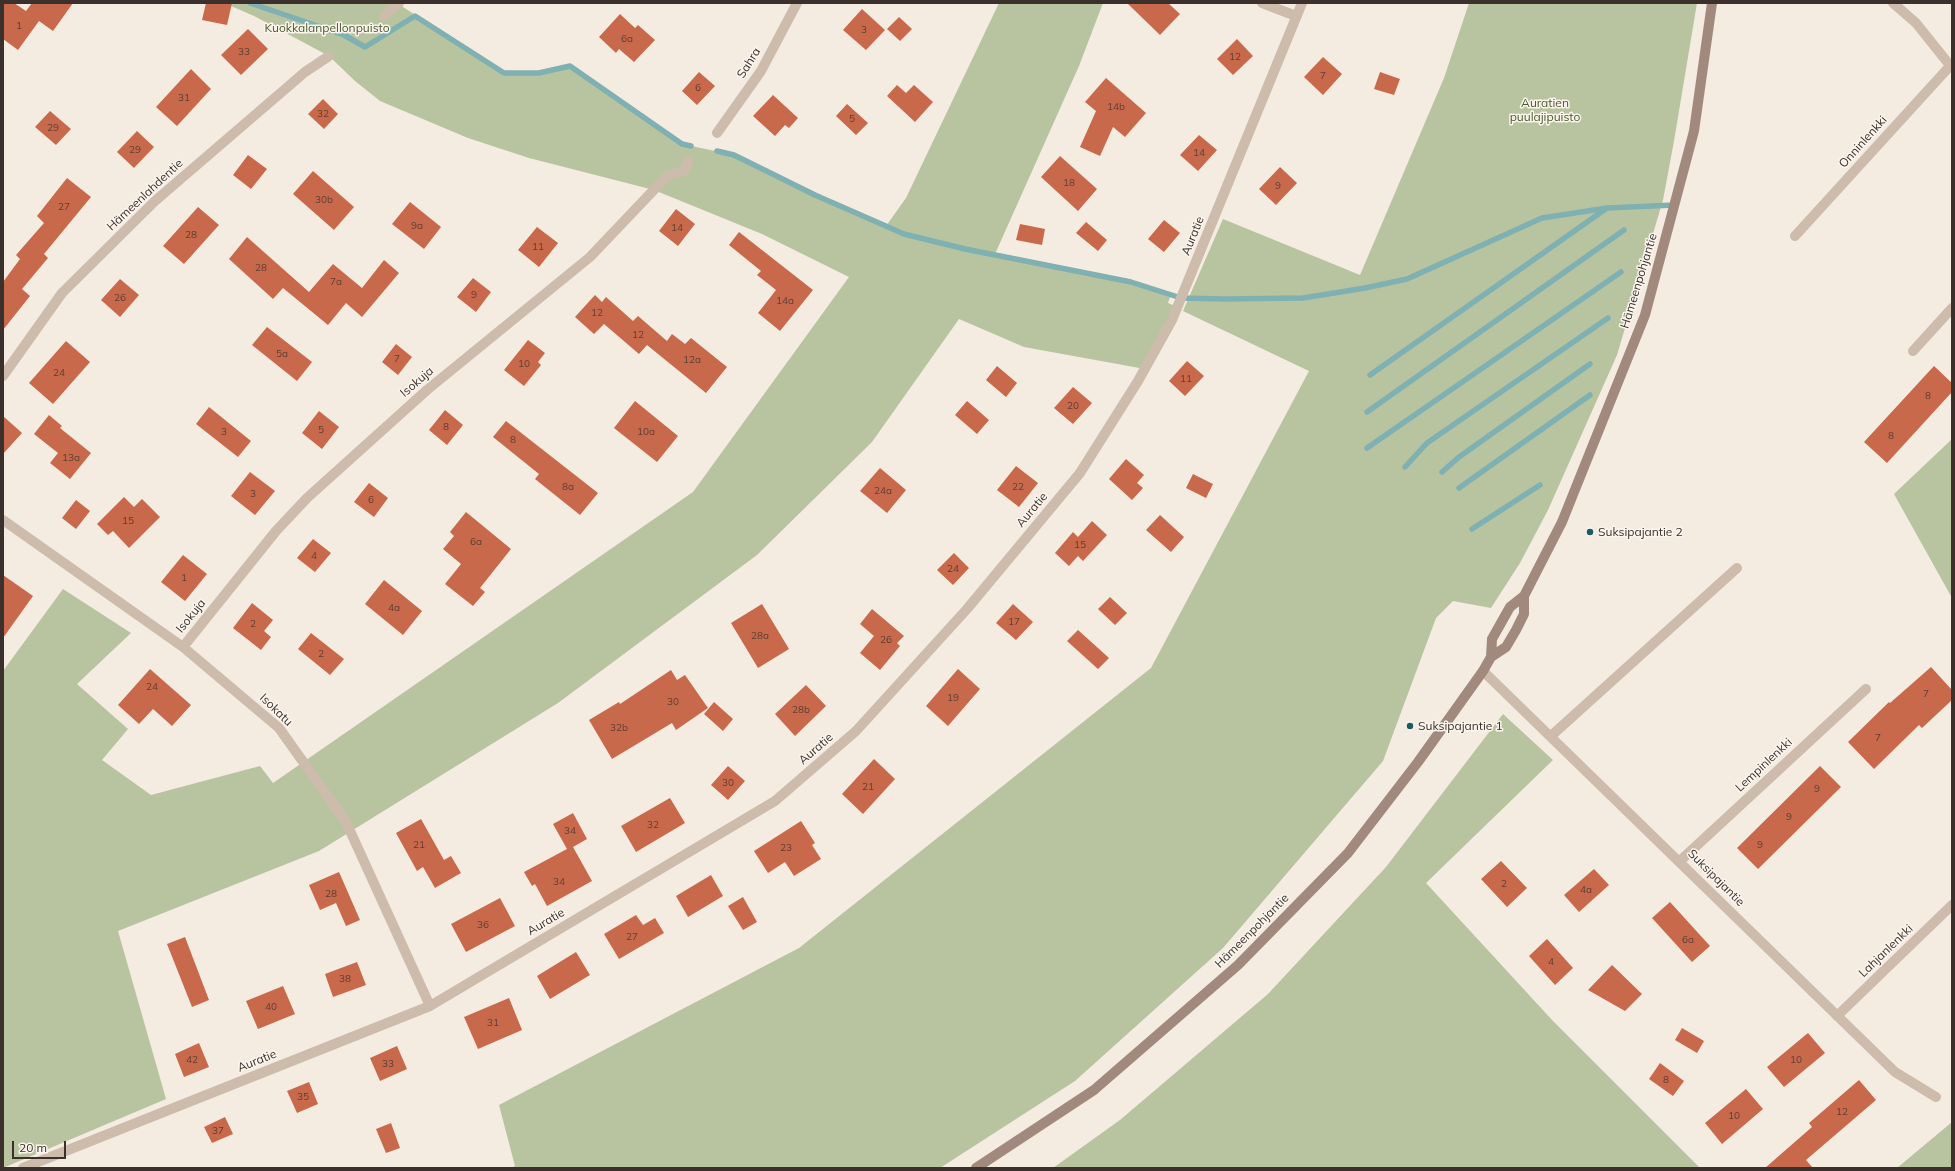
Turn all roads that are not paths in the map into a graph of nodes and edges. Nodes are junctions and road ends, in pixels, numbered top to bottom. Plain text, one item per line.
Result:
1 (399, 3) edge
2 (797, 3) edge
3 (1262, 3) edge
4 (1302, 3) edge
5 (1712, 3) edge
6 (1893, 3) edge
7 (384, 16) dead end
8 (1296, 16) junction
9 (329, 56) dead end
10 (1951, 67) edge
11 (717, 133) dead end
12 (688, 161) dead end
13 (1795, 236) dead end
14 (1952, 308) edge
15 (1913, 351) dead end
16 (3, 376) edge
17 (3, 520) edge
18 (1737, 568) dead end
19 (1524, 596) junction
20 (183, 647) junction
21 (1491, 657) junction
22 (1483, 671) junction
23 (1866, 689) dead end
24 (1551, 736) junction
25 (1680, 861) junction
26 (1952, 905) edge
27 (430, 1006) junction
28 (1837, 1016) junction
29 (1936, 1097) dead end
30 (23, 1168) edge
31 (976, 1168) edge

1 - 7 street
2 - 11 street, Sahra
3 - 8 street
4 - 8 street, Auratie
5 - 19 main road, Hämeenpohjantie
6 - 10 street
8 - 27 street, Auratie
9 - 16 street, Hämeenlahdentie
10 - 13 street, Onninlenkki
12 - 20 street, Isokuja
14 - 15 street
17 - 20 street, Isokatu
18 - 24 street
19 - 21 main road, Hämeenpohjantie
19 - 21 main road, Hämeenpohjantie
20 - 27 street, Isokatu
21 - 22 main road, Hämeenpohjantie
22 - 24 street, Suksipajantie
22 - 31 main road, Hämeenpohjantie
23 - 25 street, Lempinlenkki
24 - 25 street, Suksipajantie
25 - 28 street, Suksipajantie
26 - 28 street, Lahjanlenkki
27 - 30 street, Auratie
28 - 29 street, Suksipajantie

